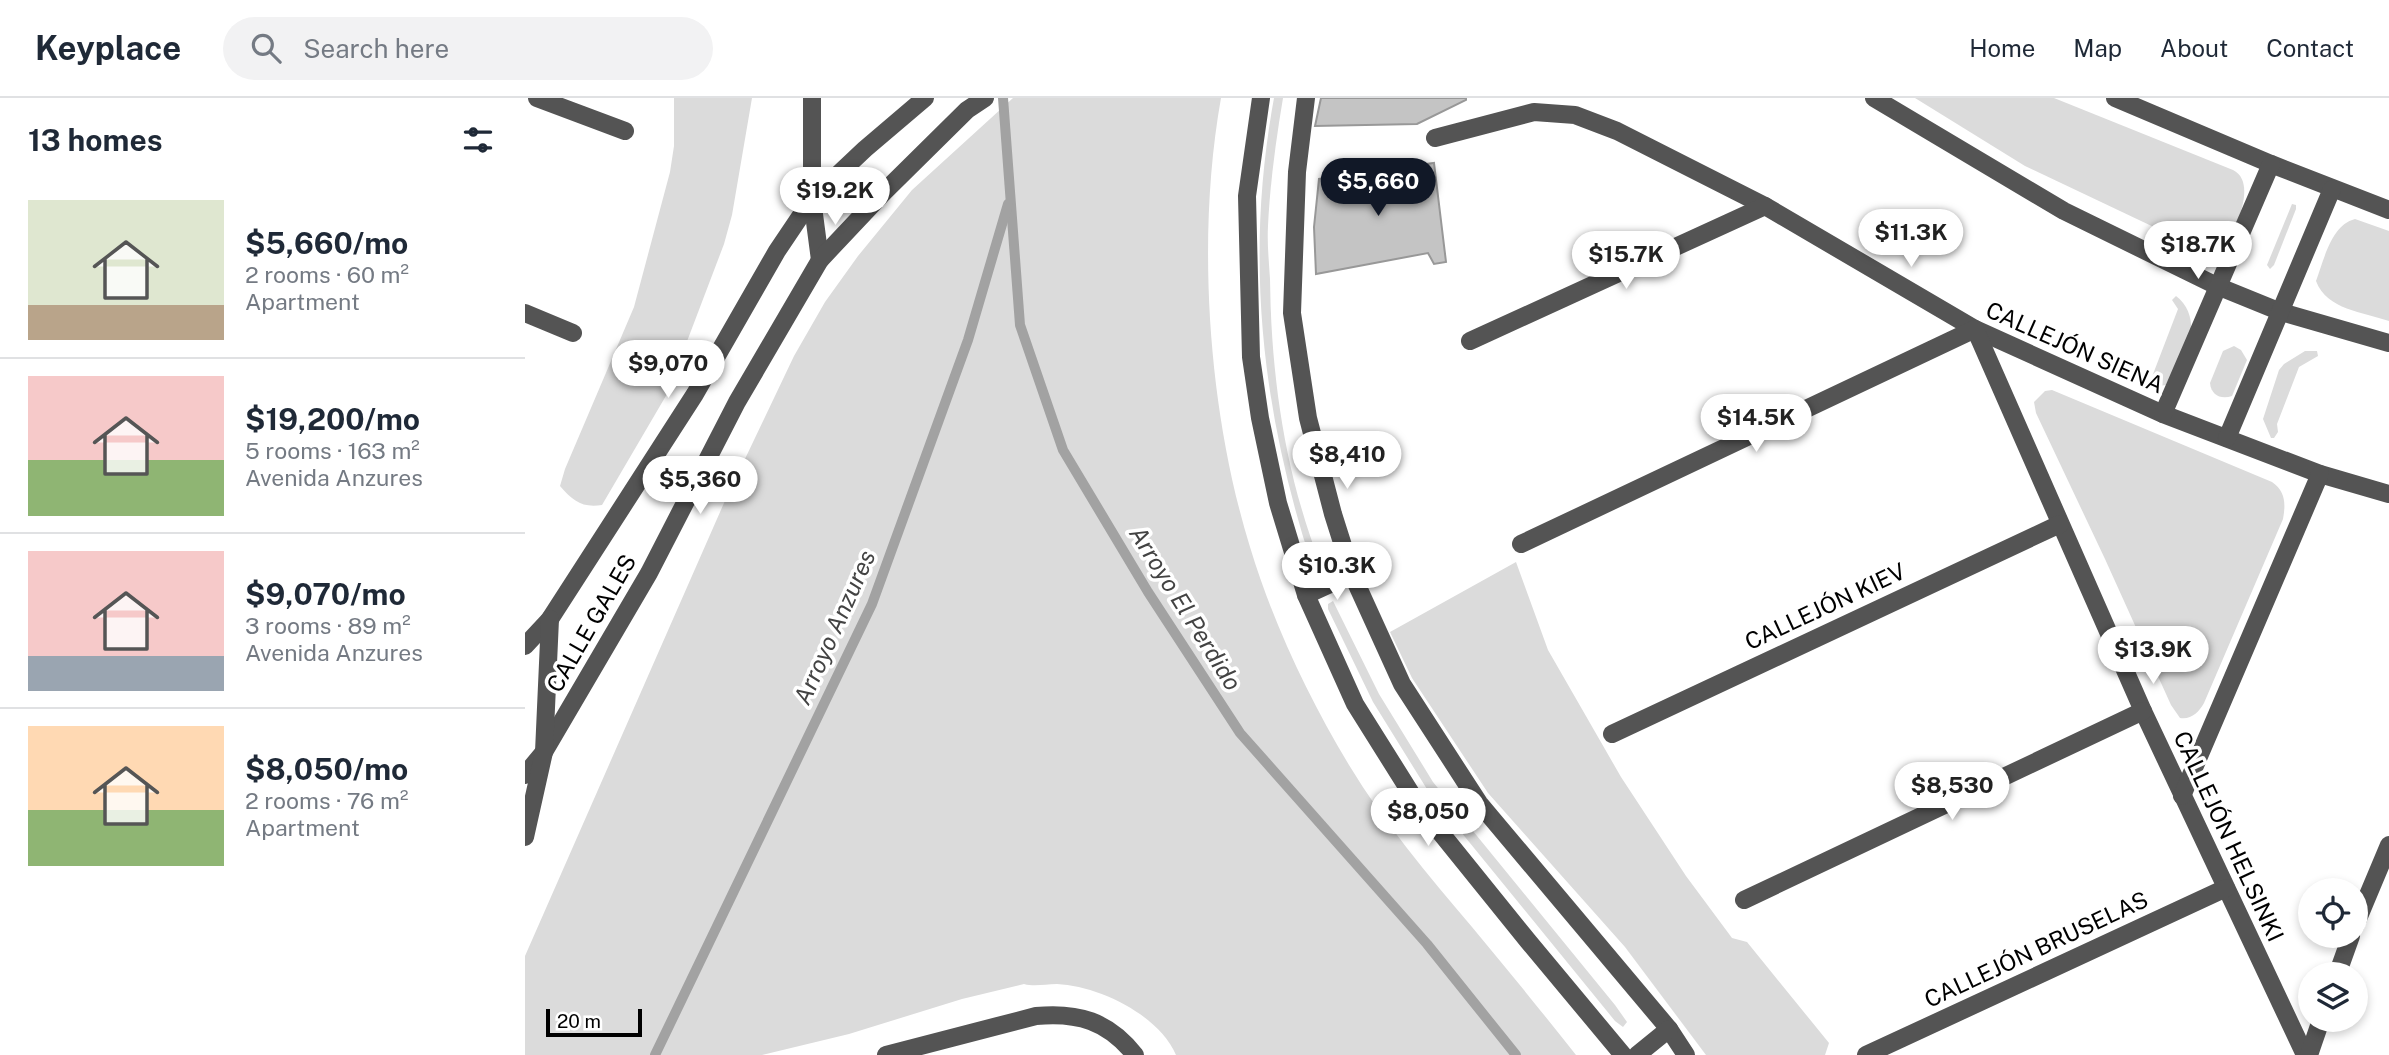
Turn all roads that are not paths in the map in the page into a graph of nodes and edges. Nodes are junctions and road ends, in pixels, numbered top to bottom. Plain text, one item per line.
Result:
1 (537, 98) edge
2 (812, 98) edge
3 (925, 98) edge
4 (985, 98) edge
5 (1261, 98) edge
6 (1306, 98) edge
7 (1874, 98) edge
8 (2115, 98) edge
9 (625, 131) dead end
10 (1435, 138) dead end
11 (2271, 164) junction
12 (2332, 188) junction
13 (812, 199) junction
14 (1765, 206) junction
15 (2389, 210) edge
16 (820, 260) junction
17 (2217, 286) junction
18 (2281, 312) junction
19 (525, 313) edge
20 (1975, 329) junction
21 (573, 333) dead end
22 (1470, 341) dead end
23 (2389, 342) edge
24 (2163, 414) junction
25 (2227, 439) junction
26 (2320, 474) junction
27 (2389, 494) edge
28 (2060, 523) junction
29 (1521, 544) dead end
30 (1352, 574) junction
31 (1306, 595) junction
32 (550, 619) junction
33 (525, 646) edge
34 (2143, 710) junction
35 (1612, 734) dead end
36 (544, 752) junction
37 (525, 775) edge
38 (2182, 796) junction
39 (525, 837) edge
40 (2389, 845) edge
41 (2226, 888) junction
42 (2368, 895) edge
43 (1744, 900) dead end
44 (1669, 1028) junction
45 (2316, 1032) edge
46 (886, 1055) edge
47 (1135, 1055) edge
48 (1623, 1055) edge
49 (1637, 1055) edge
50 (1686, 1055) edge
51 (1866, 1055) edge
52 (2307, 1055) edge

1 - 9 street
2 - 13 street
3 - 13 street
4 - 16 street, CALLE GALES
5 - 31 street
6 - 30 street
7 - 17 street
8 - 11 street
10 - 14 street, CALLEJÓN SIENA
11 - 12 street
11 - 17 street, CALLEJÓN SIENA
12 - 15 street
12 - 18 street
13 - 16 street
13 - 32 street
14 - 20 street, CALLEJÓN SIENA
14 - 22 street
16 - 36 street, CALLE GALES
17 - 18 street
17 - 24 street, CALLEJÓN SIENA
18 - 23 street
18 - 25 street
19 - 21 street
20 - 24 street, CALLEJÓN SIENA
20 - 28 street, CALLEJÓN HELSINKI
20 - 29 street
24 - 25 street, CALLEJÓN SIENA
25 - 26 street, CALLEJÓN SIENA
26 - 27 street, CALLEJÓN SIENA
26 - 38 street
28 - 34 street, CALLEJÓN HELSINKI
28 - 35 street, CALLEJÓN KIEV
30 - 31 street
30 - 44 street
31 - 48 street
32 - 33 street
32 - 36 street
34 - 38 street, CALLEJÓN HELSINKI
34 - 43 street
36 - 37 street
36 - 39 street
38 - 41 street, CALLEJÓN HELSINKI
40 - 42 street
41 - 51 street, CALLEJÓN BRUSELAS
41 - 52 street, CALLEJÓN HELSINKI
44 - 49 street
44 - 50 street
45 - 52 street
46 - 47 street

